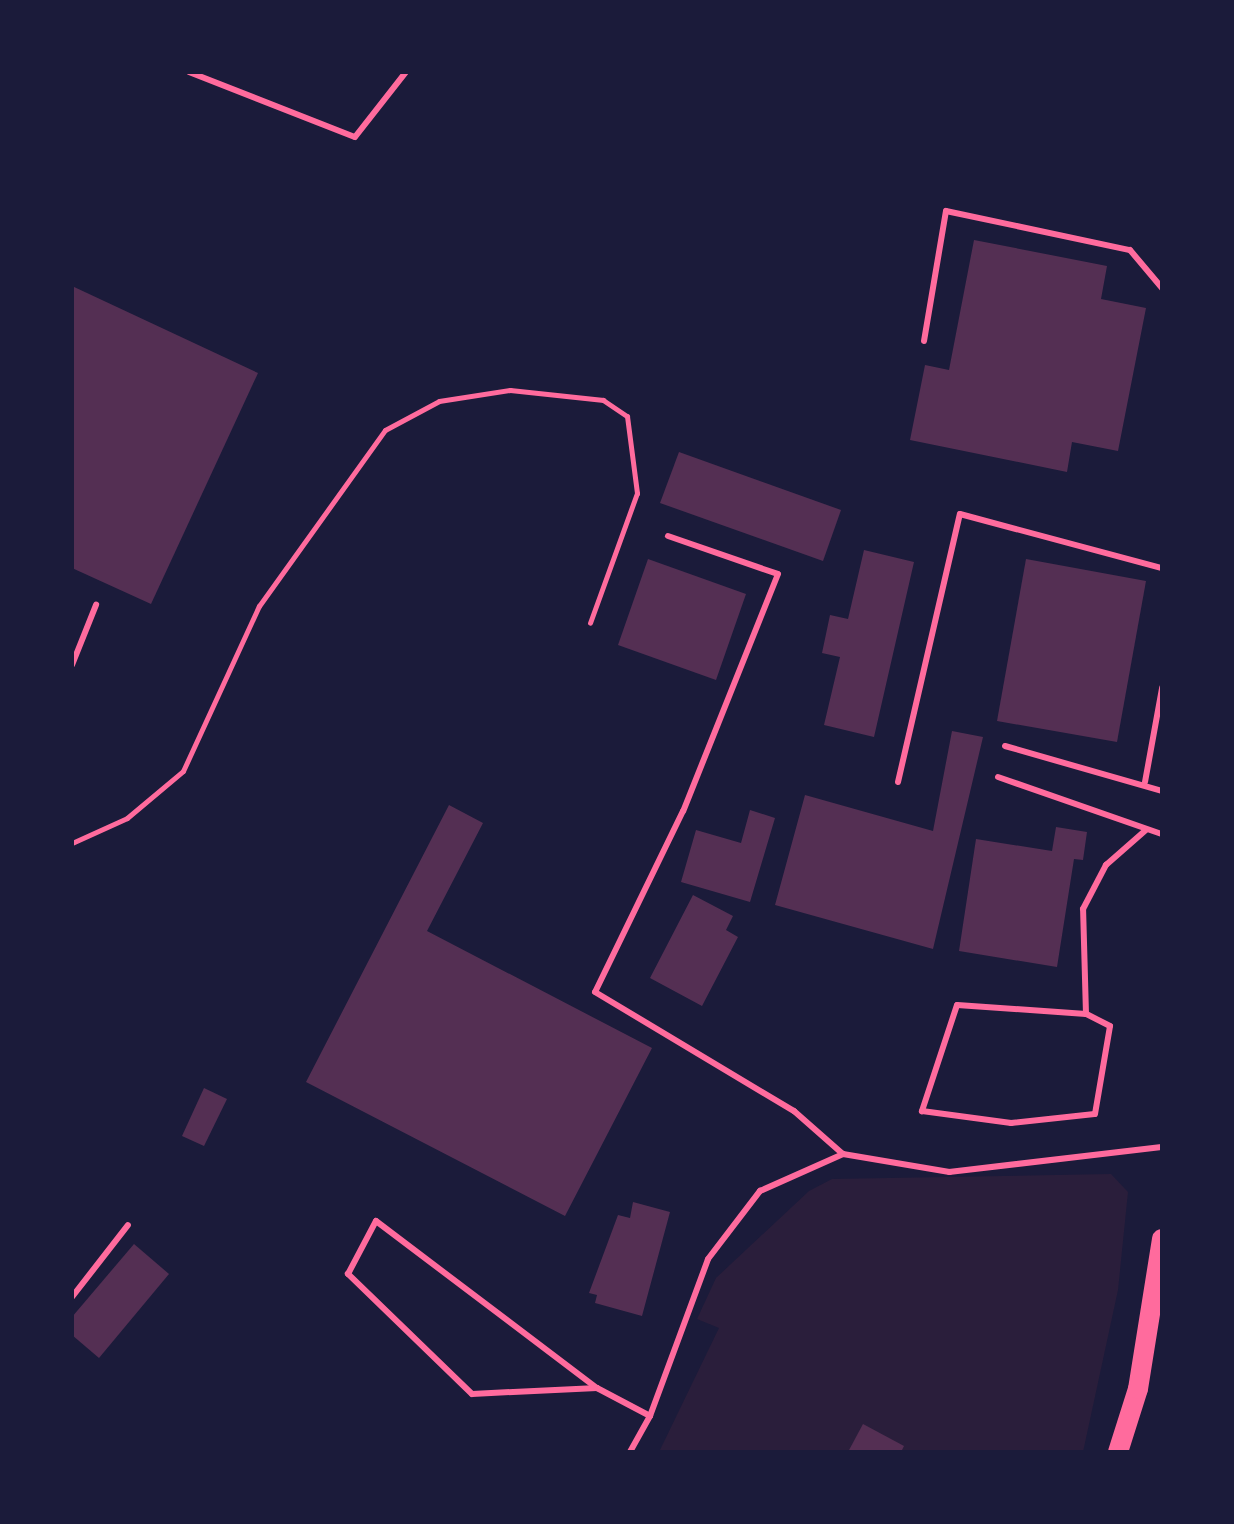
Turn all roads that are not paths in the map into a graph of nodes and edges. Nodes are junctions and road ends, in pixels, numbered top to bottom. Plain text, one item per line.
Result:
1 (189, 72) edge
2 (406, 72) edge
3 (1162, 288) edge
4 (924, 341) dead end
5 (668, 536) dead end
6 (1162, 568) edge
7 (96, 605) dead end
8 (72, 665) edge
9 (1162, 688) edge
10 (1005, 746) dead end
11 (998, 777) dead end
12 (898, 782) dead end
13 (1145, 782) junction
14 (1162, 791) edge
15 (1146, 830) junction
16 (1162, 834) edge
17 (1086, 1014) junction
18 (1162, 1147) edge
19 (843, 1154) junction
20 (128, 1225) dead end
21 (1162, 1239) edge
22 (72, 1297) edge
23 (597, 1388) junction
24 (650, 1416) junction
25 (630, 1452) edge
26 (1118, 1452) edge

1 - 2 lane
3 - 4 lane
5 - 19 lane
6 - 12 lane
7 - 8 lane
9 - 13 lane
10 - 13 lane
11 - 15 lane
13 - 14 lane
15 - 16 lane
15 - 17 lane
17 - 17 lane
18 - 19 lane
19 - 24 lane
20 - 22 lane
21 - 26 main road
23 - 23 lane
23 - 24 lane
24 - 25 lane

